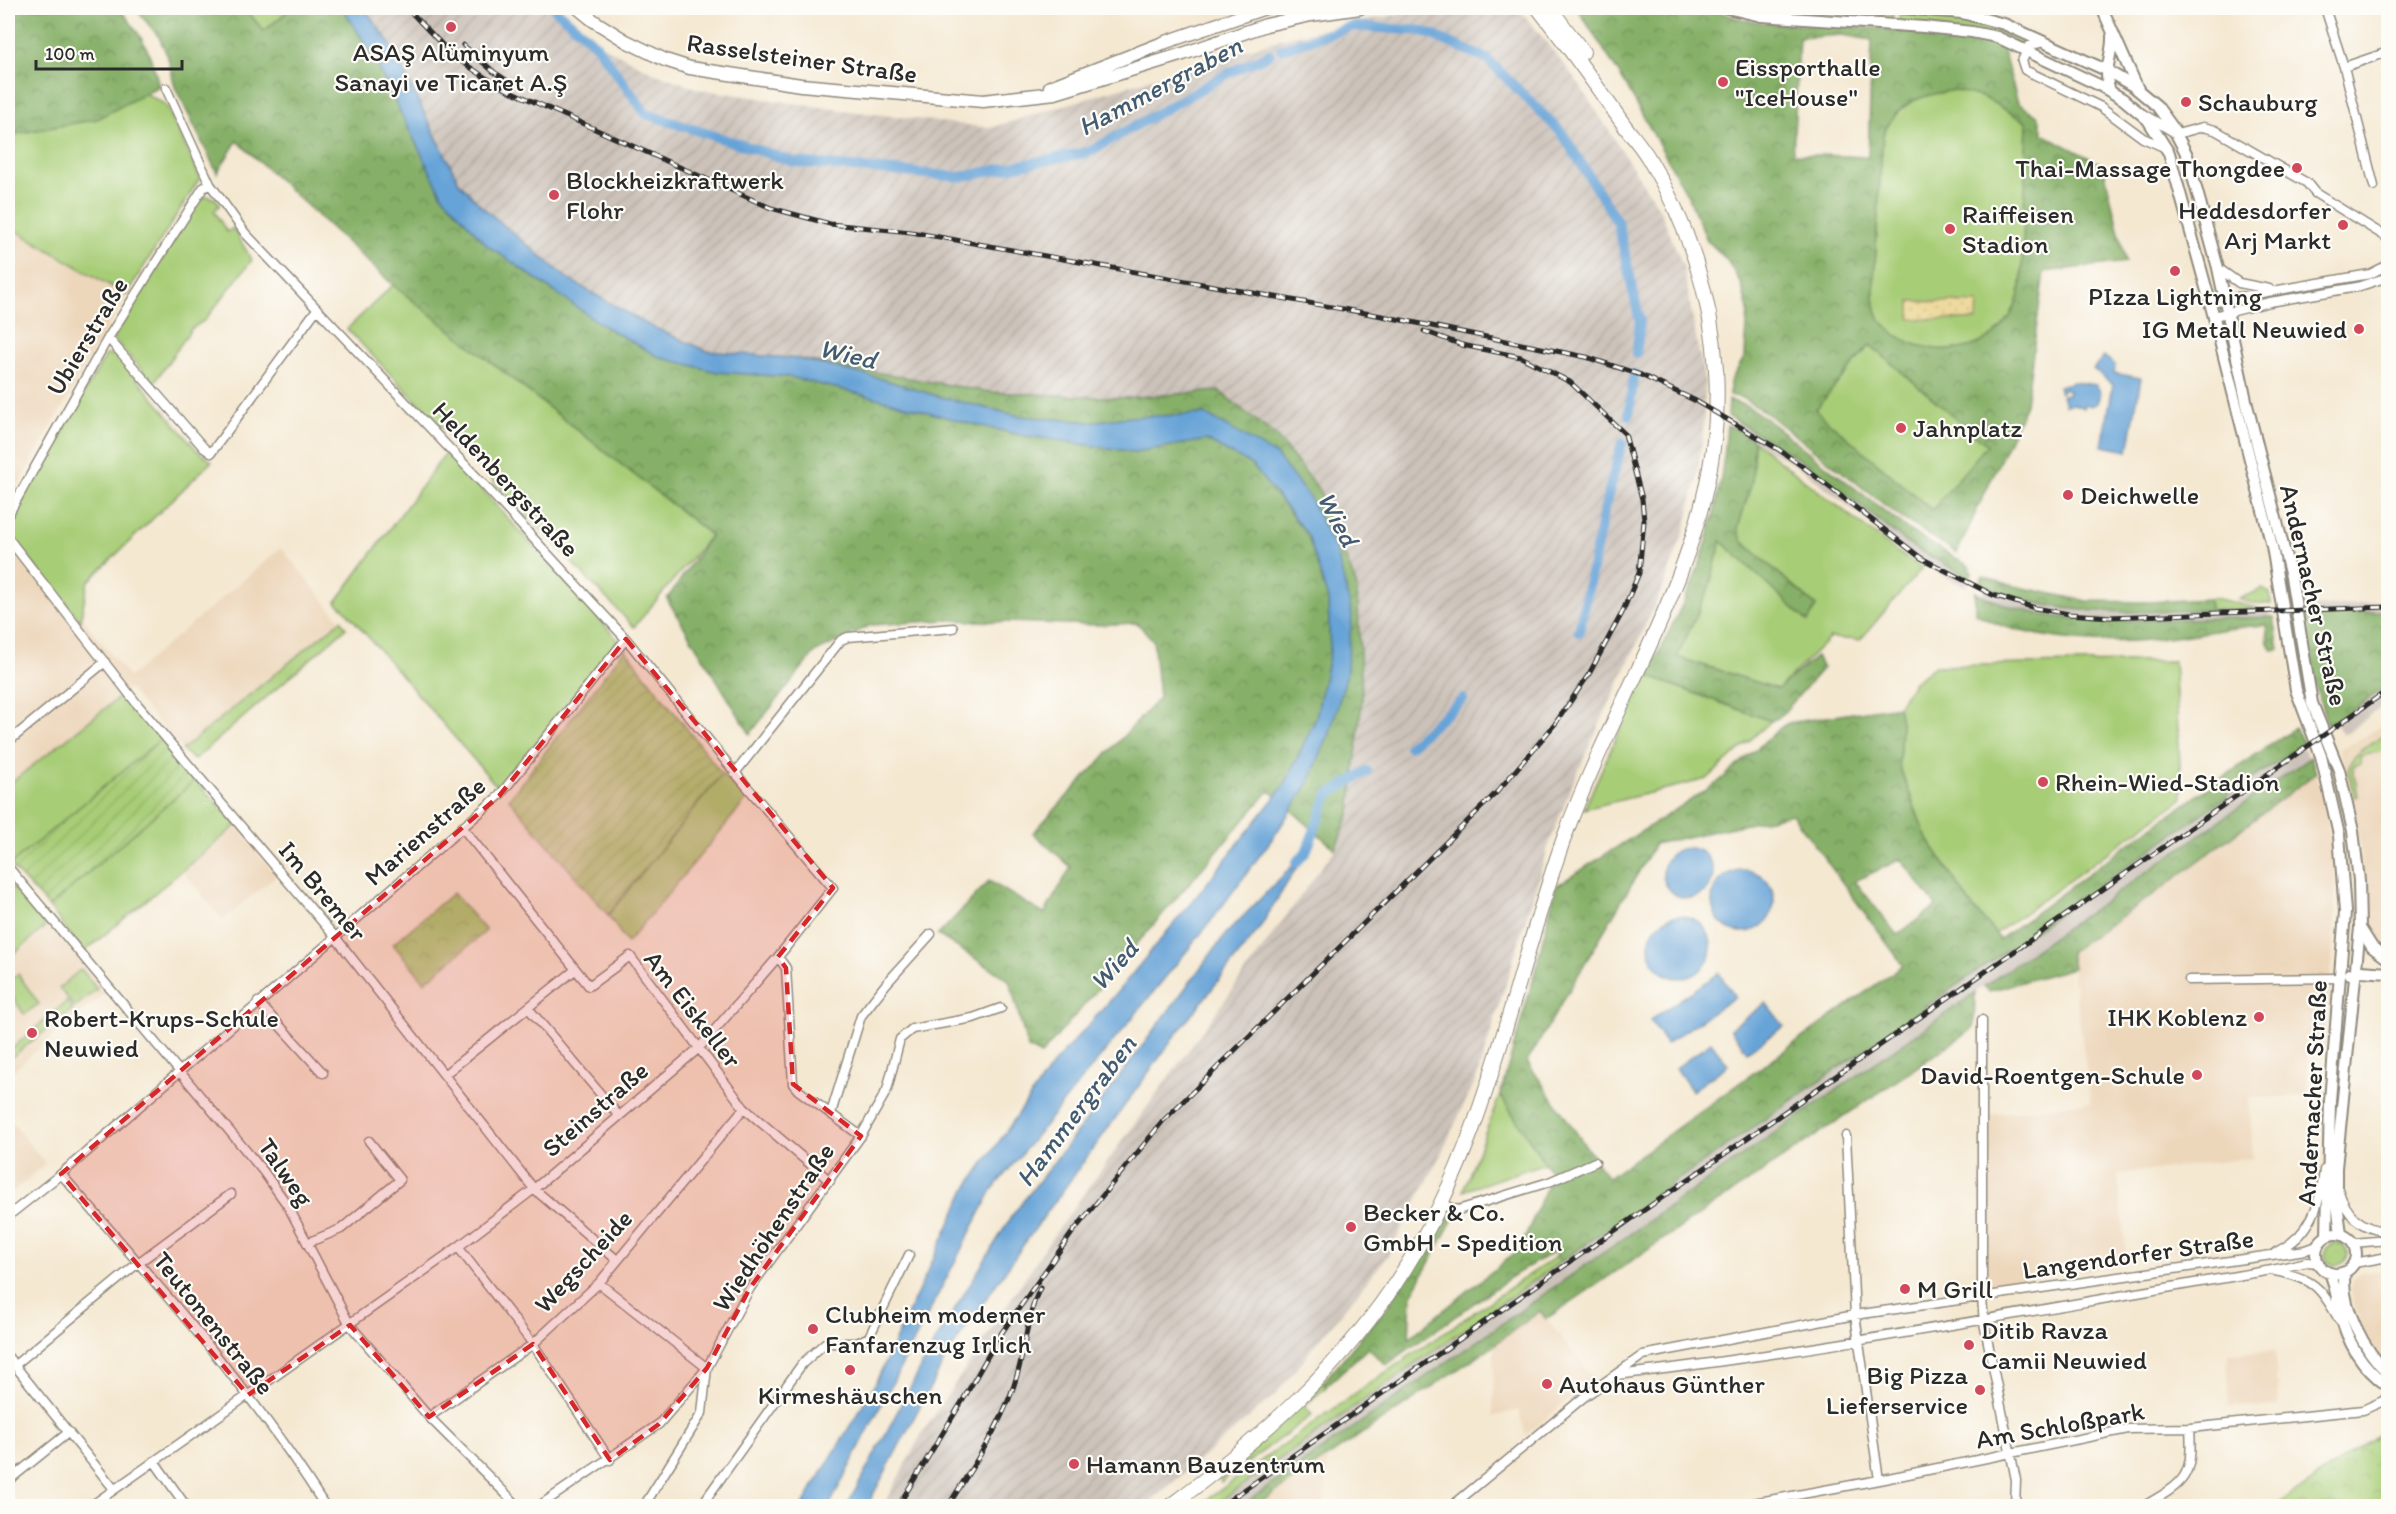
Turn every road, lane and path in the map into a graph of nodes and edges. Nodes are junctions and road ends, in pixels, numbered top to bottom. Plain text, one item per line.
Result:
1 (578, 8) edge
2 (1261, 8) edge
3 (1360, 8) edge
4 (1538, 8) edge
5 (1550, 8) edge
6 (1560, 8) edge
7 (1728, 8) edge
8 (1902, 8) edge
9 (2102, 8) edge
10 (2325, 8) edge
11 (1762, 12) edge
12 (1781, 12) edge
13 (1266, 25) junction
14 (1567, 29) junction
15 (2112, 33) junction
16 (2046, 41) junction
17 (2027, 51) junction
18 (2388, 52) edge
19 (2344, 67) junction
20 (2106, 70) junction
21 (166, 88) dead end
22 (2139, 90) junction
23 (2110, 91) junction
24 (1034, 94) junction
25 (2142, 114) junction
26 (2177, 134) junction
27 (1642, 148) junction
28 (2166, 148) junction
29 (210, 184) junction
30 (2374, 186) dead end
31 (2388, 238) edge
32 (2388, 265) edge
33 (2218, 268) junction
34 (2388, 277) edge
35 (2276, 290) junction
36 (2225, 299) junction
37 (2210, 302) junction
38 (317, 309) junction
39 (2228, 312) junction
40 (2214, 316) junction
41 (108, 338) junction
42 (8, 515) edge
43 (8, 538) edge
44 (953, 628) dead end
45 (626, 639) junction
46 (105, 662) junction
47 (8, 742) edge
48 (735, 773) junction
49 (462, 827) junction
50 (8, 867) edge
51 (833, 888) joint
52 (2359, 933) junction
53 (931, 934) dead end
54 (2344, 934) junction
55 (336, 938) junction
56 (778, 957) junction
57 (2388, 959) edge
58 (575, 970) junction
59 (2356, 972) junction
60 (2388, 972) edge
61 (2340, 978) junction
62 (2189, 980) dead end
63 (258, 1002) junction
64 (1001, 1008) dead end
65 (528, 1009) junction
66 (1982, 1020) dead end
67 (699, 1048) junction
68 (178, 1071) junction
69 (323, 1073) dead end
70 (445, 1074) junction
71 (744, 1108) junction
72 (831, 1113) junction
73 (619, 1116) junction
74 (861, 1136) junction
75 (1846, 1136) dead end
76 (369, 1141) dead end
77 (2328, 1146) junction
78 (1595, 1162) dead end
79 (61, 1174) junction
80 (2335, 1178) junction
81 (830, 1181) junction
82 (534, 1189) junction
83 (231, 1194) dead end
84 (1442, 1205) junction
85 (8, 1216) edge
86 (2388, 1232) edge
87 (2341, 1234) junction
88 (2327, 1236) junction
89 (2388, 1240) edge
90 (307, 1243) junction
91 (2353, 1243) junction
92 (2317, 1246) junction
93 (458, 1248) junction
94 (909, 1255) dead end
95 (2267, 1256) junction
96 (2388, 1257) edge
97 (617, 1260) junction
98 (138, 1263) junction
99 (2319, 1263) junction
100 (2354, 1263) junction
101 (2272, 1270) junction
102 (2345, 1272) junction
103 (2330, 1273) junction
104 (599, 1283) junction
105 (1982, 1298) junction
106 (1855, 1315) junction
107 (1984, 1318) junction
108 (350, 1325) junction
109 (2344, 1329) junction
110 (1859, 1340) junction
111 (533, 1344) junction
112 (8, 1357) edge
113 (15, 1365) junction
114 (707, 1368) junction
115 (2388, 1373) edge
116 (1616, 1375) junction
117 (2388, 1386) edge
118 (248, 1395) junction
119 (2388, 1395) edge
120 (429, 1417) junction
121 (2190, 1428) junction
122 (69, 1432) junction
123 (2010, 1453) junction
124 (610, 1460) junction
125 (154, 1461) junction
126 (1879, 1480) junction
127 (8, 1481) edge
128 (114, 1489) junction
129 (2156, 1503) edge
130 (91, 1506) edge
131 (186, 1506) edge
132 (324, 1506) edge
133 (518, 1506) edge
134 (539, 1506) edge
135 (644, 1506) edge
136 (700, 1506) edge
137 (1170, 1506) edge
138 (1452, 1506) edge
139 (1737, 1506) edge
140 (2015, 1506) edge
141 (2144, 1506) edge

1 - 24 main road, Rasselsteiner Straße
2 - 13 street
2 - 24 main road, Rasselsteiner Straße
3 - 13 main road, Rasselsteiner Straße
4 - 27 main road
5 - 14 main road
6 - 14 street
7 - 11 street, Andernacher Straße
8 - 16 street, Andernacher Straße
9 - 15 street
10 - 19 street
11 - 12 street, Andernacher Straße
12 - 17 street, Andernacher Straße
13 - 24 main road, Rasselsteiner Straße
14 - 27 main road
15 - 20 street
15 - 22 street
16 - 17 street
16 - 20 street, Andernacher Straße
17 - 23 street, Andernacher Straße
17 - 28 street
18 - 19 street
19 - 30 street
20 - 22 street, Andernacher Straße
20 - 23 street
21 - 29 street, Heldenbergstraße
22 - 26 street, Andernacher Straße
23 - 25 street, Andernacher Straße
25 - 26 street
25 - 28 street, Andernacher Straße
26 - 31 street
26 - 33 street, Andernacher Straße
27 - 84 main road
28 - 37 street, Andernacher Straße
29 - 38 street, Heldenbergstraße
29 - 41 street, Ubierstraße
32 - 35 street
33 - 35 street
33 - 36 street, Andernacher Straße
34 - 39 street
35 - 36 street
36 - 37 street
36 - 39 street, Andernacher Straße
37 - 40 street, Andernacher Straße
38 - 41 street
38 - 45 street, Heldenbergstraße
39 - 40 street
39 - 52 street, Andernacher Straße
40 - 54 street, Andernacher Straße
41 - 42 street, Ubierstraße
43 - 46 street, Im Bremer
44 - 48 street
45 - 48 street, Heldenbergstraße
45 - 49 street, Marienstraße
46 - 47 street
46 - 55 street, Im Bremer
48 - 51 street, Heldenbergstraße
49 - 55 street, Marienstraße
49 - 58 street, Am Eiskeller
50 - 68 street, Talweg
51 - 56 street, Steinstraße
52 - 54 street
52 - 57 street
52 - 59 street, Andernacher Straße
53 - 72 street
54 - 61 street, Andernacher Straße
55 - 63 street, Marienstraße
55 - 70 street, Im Bremer
56 - 67 street, Steinstraße
56 - 72 street
58 - 65 street
58 - 67 street, Am Eiskeller
59 - 60 street
59 - 61 street
59 - 80 street, Andernacher Straße
61 - 62 street
61 - 77 street, Andernacher Straße
63 - 68 street, Marienstraße
63 - 69 street
64 - 74 street, Wiedhöhenstraße
65 - 70 street
65 - 73 street
66 - 105 street
67 - 71 street, Am Eiskeller
67 - 73 street, Steinstraße
68 - 79 street, Marienstraße
68 - 90 street, Talweg
70 - 82 street, Im Bremer
71 - 81 street, Am Eiskeller
71 - 97 street, Wegscheide
72 - 74 street
73 - 82 street, Steinstraße
74 - 81 street, Wiedhöhenstraße
75 - 106 street
76 - 90 street
77 - 88 street, Andernacher Straße
77 - 95 street
78 - 84 street
79 - 85 street, Marienstraße
79 - 98 street, Teutonenstraße
80 - 86 street
80 - 87 street, Andernacher Straße
81 - 114 street, Wiedhöhenstraße
82 - 93 street, Steinstraße
82 - 97 street, Im Bremer
83 - 98 street
84 - 137 main road
87 - 88 street
87 - 91 street
88 - 92 street
89 - 91 street
90 - 108 street, Talweg
91 - 100 street
92 - 95 street, Langendorfer Straße
92 - 99 street
93 - 108 street, Steinstraße
93 - 111 street
94 - 136 street
95 - 105 street, Langendorfer Straße
96 - 100 street
97 - 104 street, Wegscheide
98 - 113 street
98 - 118 street, Teutonenstraße
99 - 101 street, Langendorfer Straße
99 - 103 street
100 - 102 street
101 - 107 street, Langendorfer Straße
101 - 109 street, Langendorfer Straße
102 - 103 street
102 - 115 street
103 - 109 street
104 - 111 street, Wegscheide
104 - 114 street
105 - 106 street, Langendorfer Straße
105 - 107 street
106 - 110 street
106 - 116 street, Langendorfer Straße
107 - 110 street, Langendorfer Straße
107 - 123 street
108 - 118 street, Steinstraße
108 - 120 street, Talweg
109 - 117 street
110 - 116 street, Langendorfer Straße
110 - 126 street
111 - 120 street, Wegscheide
111 - 124 street
112 - 113 street
113 - 122 street
114 - 124 street, Wiedhöhenstraße
114 - 135 street
116 - 138 street, Langendorfer Straße
118 - 125 street, Steinstraße
118 - 132 street, Teutonenstraße
119 - 121 street, Am Schloßpark
120 - 133 street, Talweg
121 - 123 street, Am Schloßpark
121 - 129 street
122 - 127 street
122 - 128 street
123 - 126 street, Am Schloßpark
123 - 140 street
124 - 134 street, Wiedhöhenstraße
125 - 128 street, Steinstraße
125 - 131 street
126 - 139 street, Am Schloßpark
128 - 130 street, Steinstraße
129 - 141 street

